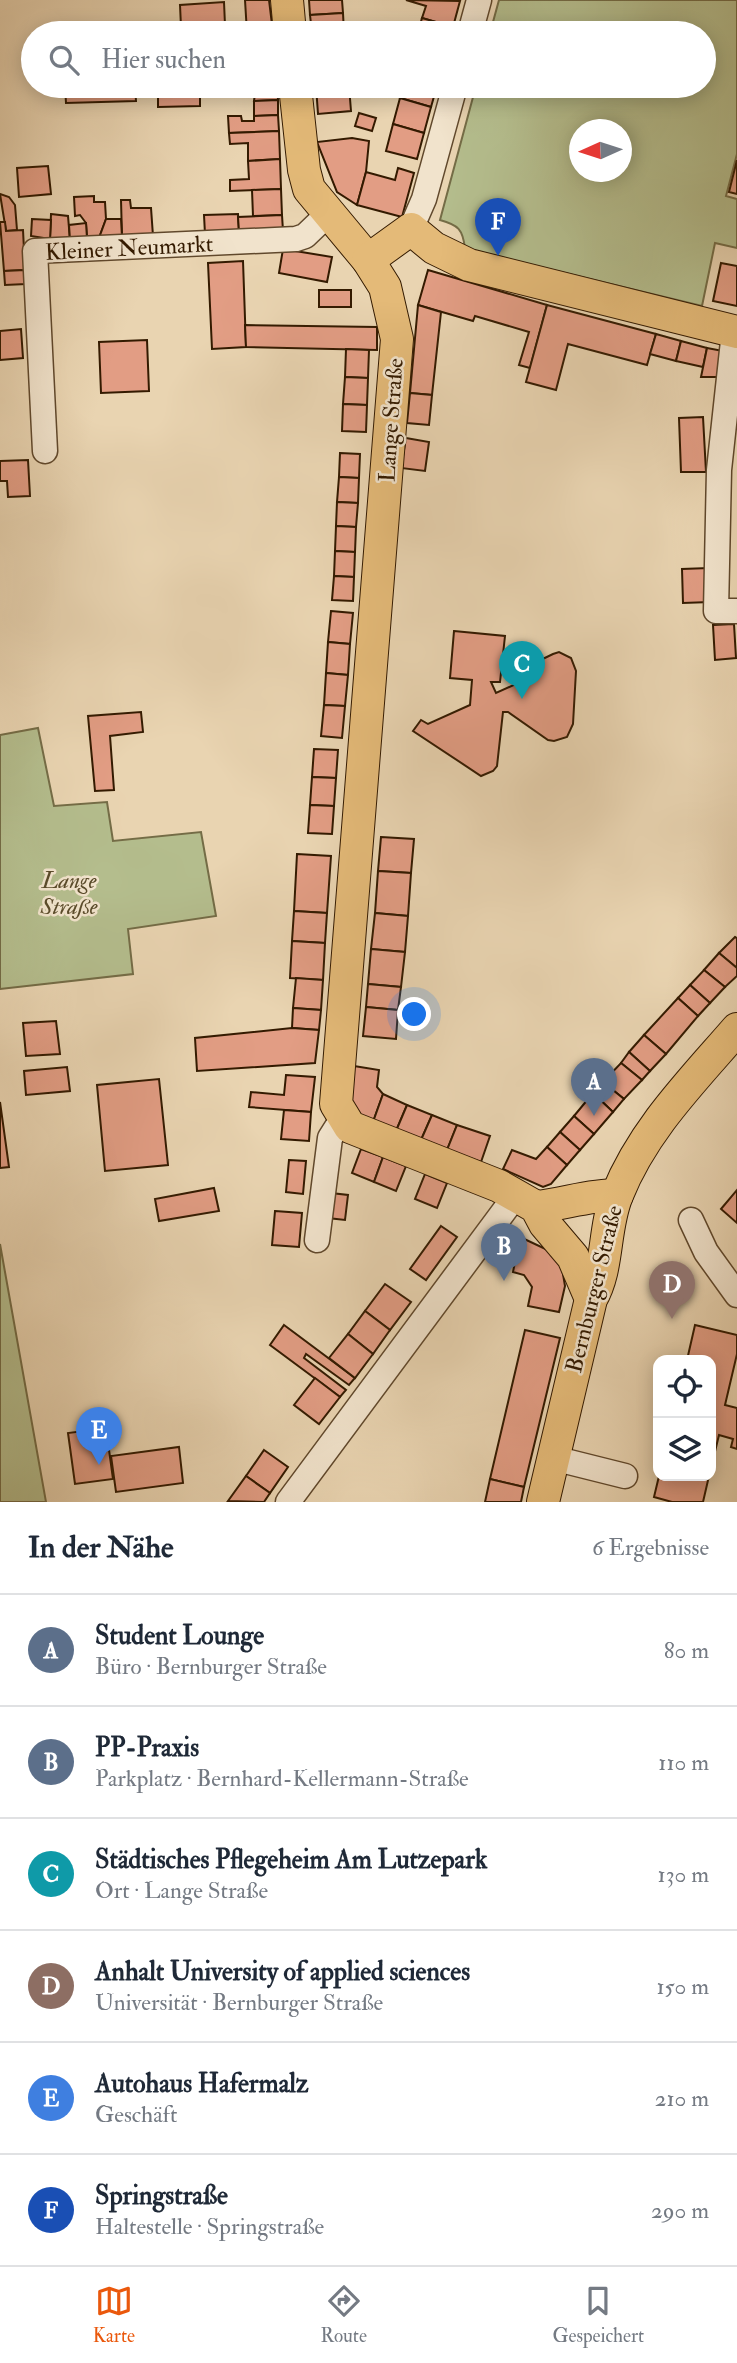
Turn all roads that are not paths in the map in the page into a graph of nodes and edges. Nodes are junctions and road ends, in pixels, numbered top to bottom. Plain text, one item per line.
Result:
1 (287, 0) edge
2 (479, 0) edge
3 (289, 21) edge
4 (473, 21) edge
5 (296, 98) edge
6 (453, 98) edge
7 (328, 214) junction
8 (411, 229) junction
9 (371, 264) junction
10 (736, 332) edge
11 (45, 452) dead end
12 (727, 611) edge
13 (737, 1030) edge
14 (342, 1119) junction
15 (617, 1195) junction
16 (526, 1201) junction
17 (691, 1220) dead end
18 (317, 1240) dead end
19 (737, 1295) edge
20 (591, 1299) junction
21 (553, 1458) junction
22 (625, 1476) dead end
23 (288, 1502) edge
24 (543, 1502) edge

1 - 3 main road
2 - 4 street
5 - 7 main road, Lange Straße
6 - 8 street
7 - 9 main road, Lange Straße
7 - 11 street, Kleiner Neumarkt
8 - 9 main road
8 - 10 main road
9 - 14 main road, Lange Straße
10 - 12 street
13 - 15 main road, Bernburger Straße
14 - 16 main road
14 - 18 street
15 - 16 main road
15 - 20 main road, Bernburger Straße
16 - 20 main road
16 - 23 street
17 - 19 street
20 - 21 main road, Bernburger Straße
21 - 22 street
21 - 24 main road, Bernburger Straße

